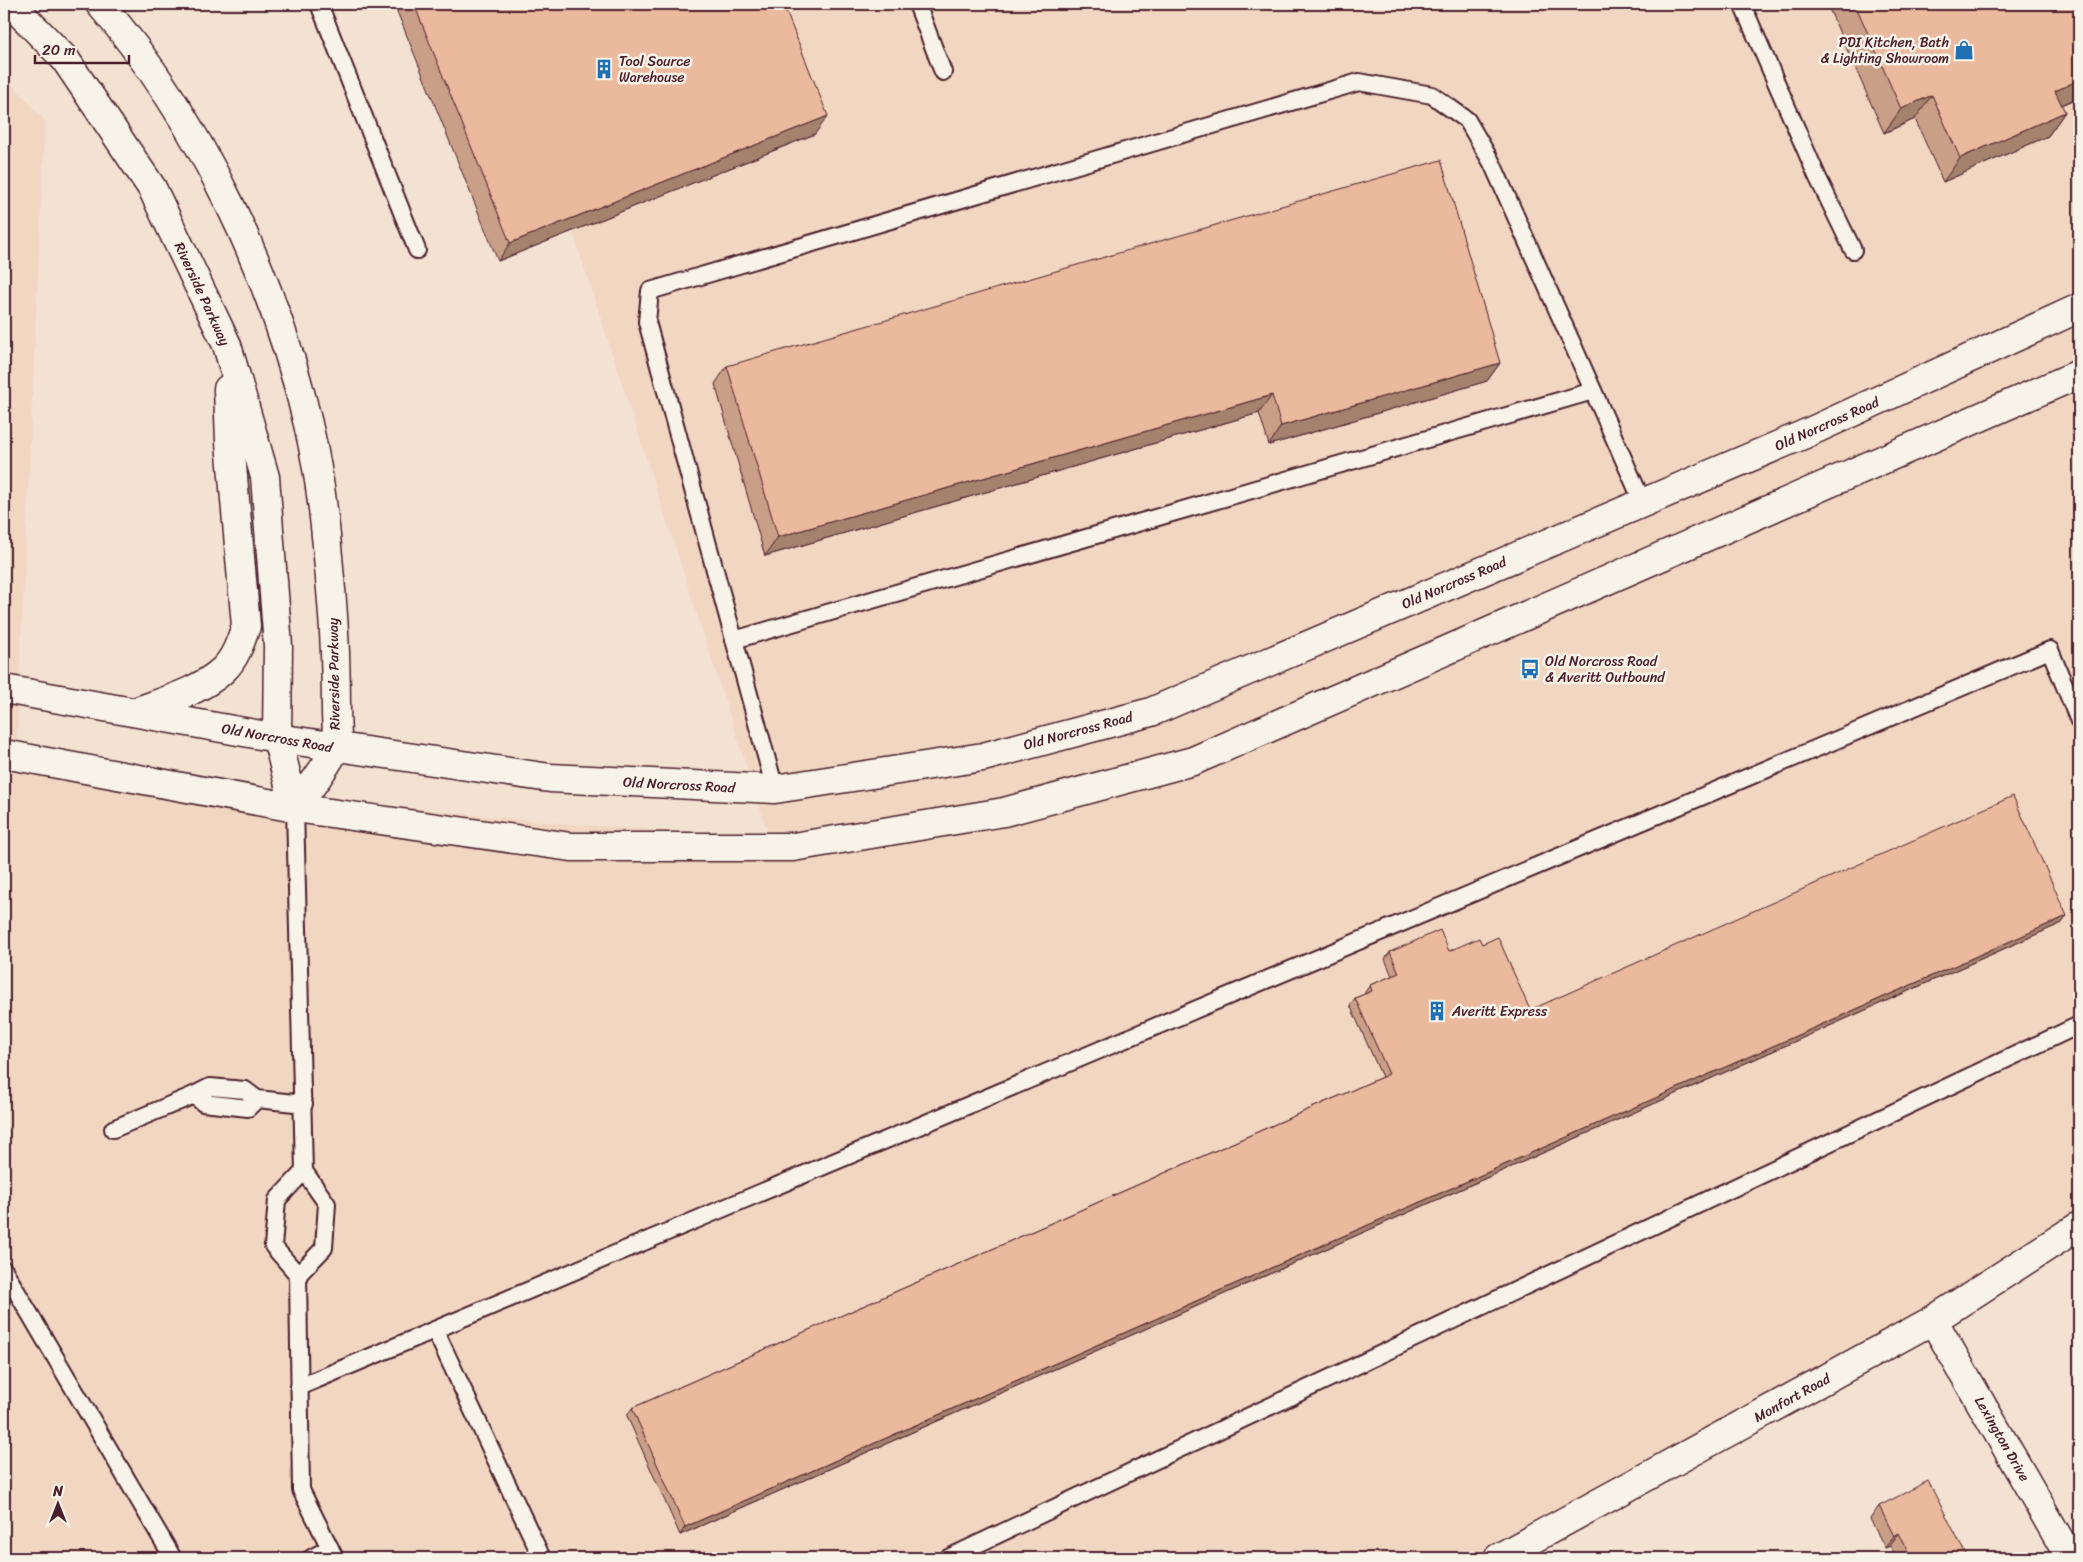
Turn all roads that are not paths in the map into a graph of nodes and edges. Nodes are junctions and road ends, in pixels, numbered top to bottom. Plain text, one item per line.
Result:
1 (11, 4) edge
2 (100, 4) edge
3 (319, 4) edge
4 (917, 4) edge
5 (1742, 4) edge
6 (943, 72) dead end
7 (417, 250) dead end
8 (1853, 250) dead end
9 (2079, 308) edge
10 (227, 345) junction
11 (2079, 374) edge
12 (1593, 391) junction
13 (1643, 503) junction
14 (734, 640) junction
15 (4, 689) edge
16 (135, 712) junction
17 (2079, 721) edge
18 (277, 738) junction
19 (336, 748) junction
20 (4, 754) edge
21 (775, 789) junction
22 (295, 808) junction
23 (2079, 1025) edge
24 (304, 1104) junction
25 (112, 1129) dead end
26 (304, 1171) junction
27 (2079, 1226) edge
28 (4, 1270) edge
29 (298, 1275) junction
30 (1933, 1320) junction
31 (435, 1330) junction
32 (299, 1387) junction
33 (332, 1553) edge
34 (173, 1558) edge
35 (311, 1558) edge
36 (542, 1558) edge
37 (948, 1558) edge
38 (1498, 1558) edge
39 (2070, 1558) edge

1 - 10 main road, Riverside Parkway
2 - 19 main road, Riverside Parkway
3 - 7 lane
4 - 6 lane
5 - 8 lane
9 - 13 main road, Old Norcross Road
10 - 16 main road
10 - 18 main road, Riverside Parkway
11 - 22 main road
12 - 13 lane
12 - 14 lane
12 - 14 lane
13 - 21 main road, Old Norcross Road
14 - 21 lane
15 - 16 main road, Old Norcross Road
16 - 18 main road, Old Norcross Road
17 - 31 lane
18 - 19 main road, Old Norcross Road
18 - 22 main road, Riverside Parkway
19 - 21 main road, Old Norcross Road
19 - 22 main road, Riverside Parkway
20 - 22 main road
22 - 24 lane
23 - 37 lane
24 - 25 lane
24 - 26 lane
26 - 29 lane
26 - 29 lane
27 - 30 main road, Monfort Road
28 - 34 lane
29 - 32 lane
30 - 38 main road, Monfort Road
30 - 39 main road, Lexington Drive
31 - 32 lane
31 - 36 lane
32 - 33 lane
33 - 35 lane

